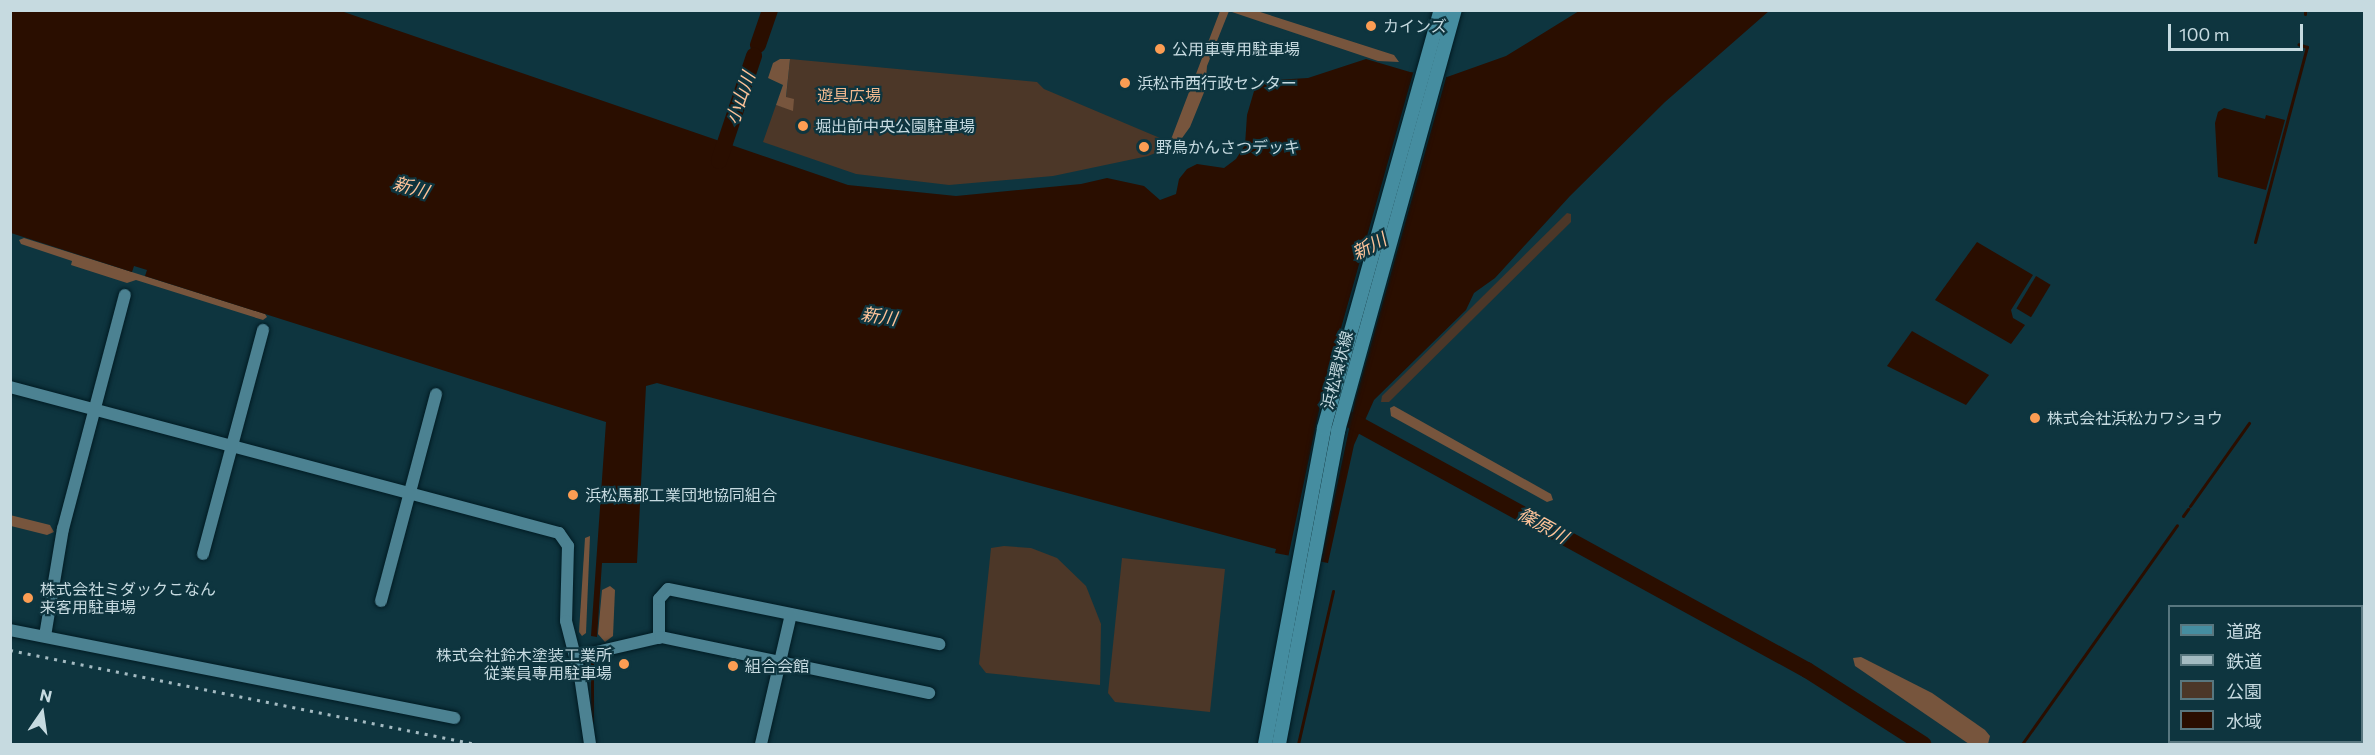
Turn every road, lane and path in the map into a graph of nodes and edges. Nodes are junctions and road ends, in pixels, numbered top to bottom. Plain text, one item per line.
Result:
1 (1441, 10) edge
2 (1455, 10) edge
3 (1433, 62) junction
4 (125, 295) dead end
5 (262, 330) dead end
6 (10, 387) edge
7 (436, 394) dead end
8 (94, 410) junction
9 (232, 446) junction
10 (410, 493) junction
11 (203, 554) dead end
12 (1303, 568) junction
13 (381, 601) dead end
14 (790, 614) junction
15 (10, 630) edge
16 (45, 636) junction
17 (659, 638) junction
18 (939, 644) dead end
19 (575, 657) junction
20 (781, 662) junction
21 (929, 693) dead end
22 (454, 718) dead end
23 (590, 744) edge
24 (761, 744) edge
25 (1265, 744) edge
26 (1279, 744) edge

1 - 3 main road, 浜松環状線
2 - 3 main road, 浜松環状線
3 - 12 main road, 浜松環状線
4 - 8 street
5 - 9 street
6 - 8 street
7 - 10 street
8 - 9 street
8 - 16 street
9 - 10 street
9 - 11 street
10 - 13 street
10 - 19 street
12 - 25 main road, 浜松環状線
12 - 26 main road, 浜松環状線
14 - 17 street
14 - 18 street
14 - 20 street
15 - 16 street
16 - 22 street
17 - 19 street
17 - 20 street
19 - 23 street
20 - 21 street
20 - 24 street

